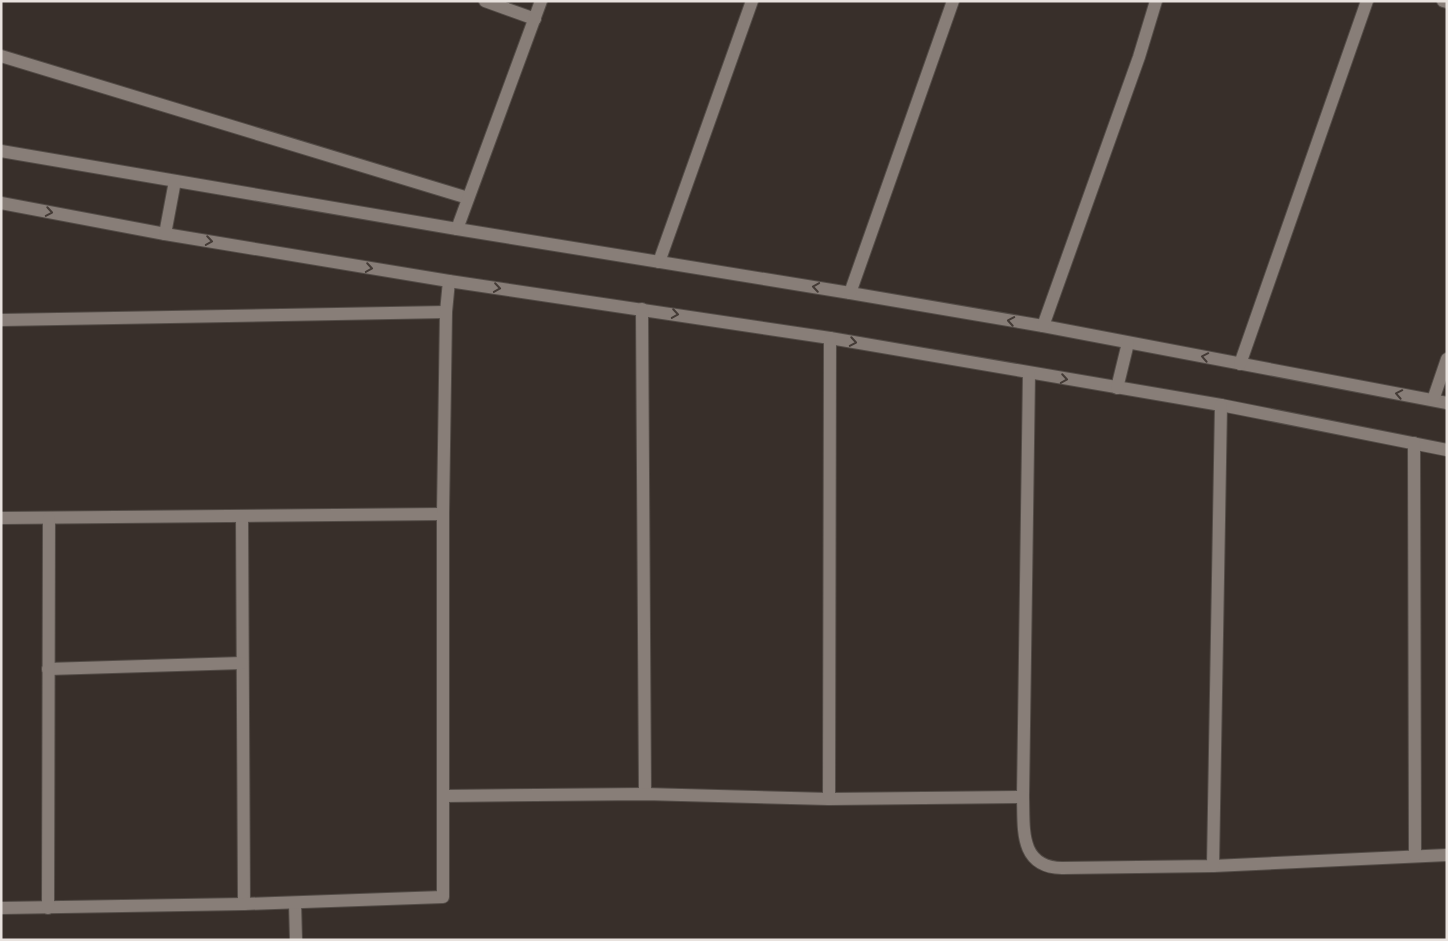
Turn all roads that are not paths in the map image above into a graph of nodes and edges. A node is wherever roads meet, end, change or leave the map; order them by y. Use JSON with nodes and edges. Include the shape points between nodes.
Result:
{"nodes":[{"id":1,"x":485,"y":1,"type":"edge"},
{"id":2,"x":541,"y":1,"type":"edge"},
{"id":3,"x":752,"y":1,"type":"edge"},
{"id":4,"x":953,"y":1,"type":"edge"},
{"id":5,"x":1156,"y":1,"type":"edge"},
{"id":6,"x":1367,"y":1,"type":"edge"},
{"id":7,"x":534,"y":19,"type":"junction"},
{"id":8,"x":1,"y":56,"type":"edge"},
{"id":9,"x":1,"y":151,"type":"edge"},
{"id":10,"x":175,"y":181,"type":"junction"},
{"id":11,"x":468,"y":198,"type":"junction"},
{"id":12,"x":1,"y":203,"type":"edge"},
{"id":13,"x":457,"y":229,"type":"junction"},
{"id":14,"x":165,"y":234,"type":"junction"},
{"id":15,"x":660,"y":262,"type":"junction"},
{"id":16,"x":448,"y":281,"type":"junction"},
{"id":17,"x":850,"y":293,"type":"junction"},
{"id":18,"x":642,"y":309,"type":"junction"},
{"id":19,"x":446,"y":312,"type":"junction"},
{"id":20,"x":1,"y":320,"type":"edge"},
{"id":21,"x":1043,"y":326,"type":"junction"},
{"id":22,"x":830,"y":338,"type":"junction"},
{"id":23,"x":1128,"y":342,"type":"junction"},
{"id":24,"x":1447,"y":359,"type":"edge"},
{"id":25,"x":1240,"y":364,"type":"junction"},
{"id":26,"x":1029,"y":374,"type":"junction"},
{"id":27,"x":1117,"y":388,"type":"junction"},
{"id":28,"x":1432,"y":400,"type":"junction"},
{"id":29,"x":1447,"y":403,"type":"edge"},
{"id":30,"x":1221,"y":406,"type":"junction"},
{"id":31,"x":1414,"y":443,"type":"junction"},
{"id":32,"x":1447,"y":450,"type":"edge"},
{"id":33,"x":443,"y":514,"type":"junction"},
{"id":34,"x":242,"y":516,"type":"junction"},
{"id":35,"x":1,"y":518,"type":"edge"},
{"id":36,"x":49,"y":518,"type":"junction"},
{"id":37,"x":242,"y":663,"type":"junction"},
{"id":38,"x":48,"y":669,"type":"junction"},
{"id":39,"x":645,"y":794,"type":"junction"},
{"id":40,"x":443,"y":796,"type":"junction"},
{"id":41,"x":1023,"y":797,"type":"junction"},
{"id":42,"x":829,"y":799,"type":"junction"},
{"id":43,"x":1415,"y":855,"type":"junction"},
{"id":44,"x":1447,"y":855,"type":"edge"},
{"id":45,"x":1213,"y":866,"type":"junction"},
{"id":46,"x":295,"y":902,"type":"junction"},
{"id":47,"x":244,"y":904,"type":"junction"},
{"id":48,"x":1,"y":908,"type":"edge"},
{"id":49,"x":48,"y":908,"type":"junction"},
{"id":50,"x":296,"y":940,"type":"edge"}],
"edges":[{"from":1,"to":7,"type":"street"},
{"from":2,"to":7,"type":"street"},
{"from":3,"to":15,"type":"street"},
{"from":4,"to":17,"type":"street"},
{"from":5,"to":21,"type":"street"},
{"from":6,"to":25,"type":"street"},
{"from":7,"to":11,"type":"street"},
{"from":8,"to":11,"type":"street"},
{"from":9,"to":10,"type":"street"},
{"from":10,"to":13,"type":"street"},
{"from":10,"to":14,"type":"street"},
{"from":11,"to":13,"type":"street"},
{"from":12,"to":14,"type":"street","one_way":true},
{"from":13,"to":15,"type":"street"},
{"from":14,"to":16,"type":"street","one_way":true},
{"from":17,"to":15,"type":"street","one_way":true},
{"from":16,"to":18,"type":"street","one_way":true},
{"from":16,"to":19,"type":"street"},
{"from":21,"to":17,"type":"street","one_way":true},
{"from":18,"to":22,"type":"street","one_way":true},
{"from":18,"to":39,"type":"street"},
{"from":19,"to":20,"type":"street"},
{"from":19,"to":33,"type":"street"},
{"from":21,"to":23,"type":"street"},
{"from":22,"to":26,"type":"street","one_way":true},
{"from":22,"to":42,"type":"street"},
{"from":25,"to":23,"type":"street","one_way":true},
{"from":23,"to":27,"type":"street"},
{"from":24,"to":28,"type":"street"},
{"from":28,"to":25,"type":"street","one_way":true},
{"from":26,"to":27,"type":"street","one_way":true},
{"from":26,"to":41,"type":"street"},
{"from":27,"to":30,"type":"street"},
{"from":28,"to":29,"type":"street"},
{"from":30,"to":31,"type":"street"},
{"from":30,"to":45,"type":"street"},
{"from":31,"to":32,"type":"street"},
{"from":31,"to":43,"type":"street"},
{"from":33,"to":34,"type":"street"},
{"from":33,"to":40,"type":"street"},
{"from":34,"to":36,"type":"street"},
{"from":34,"to":37,"type":"street"},
{"from":35,"to":36,"type":"street"},
{"from":36,"to":38,"type":"street"},
{"from":37,"to":38,"type":"street"},
{"from":37,"to":47,"type":"street"},
{"from":38,"to":49,"type":"street"},
{"from":39,"to":40,"type":"street"},
{"from":39,"to":42,"type":"street"},
{"from":40,"to":46,"type":"street","via":[[443,897]]},
{"from":41,"to":42,"type":"street"},
{"from":41,"to":45,"type":"street","via":[[1026,845],[1044,865],[1062,868]]},
{"from":43,"to":44,"type":"street"},
{"from":43,"to":45,"type":"street"},
{"from":46,"to":47,"type":"street"},
{"from":46,"to":50,"type":"street"},
{"from":47,"to":49,"type":"street"},
{"from":48,"to":49,"type":"street"}]}
